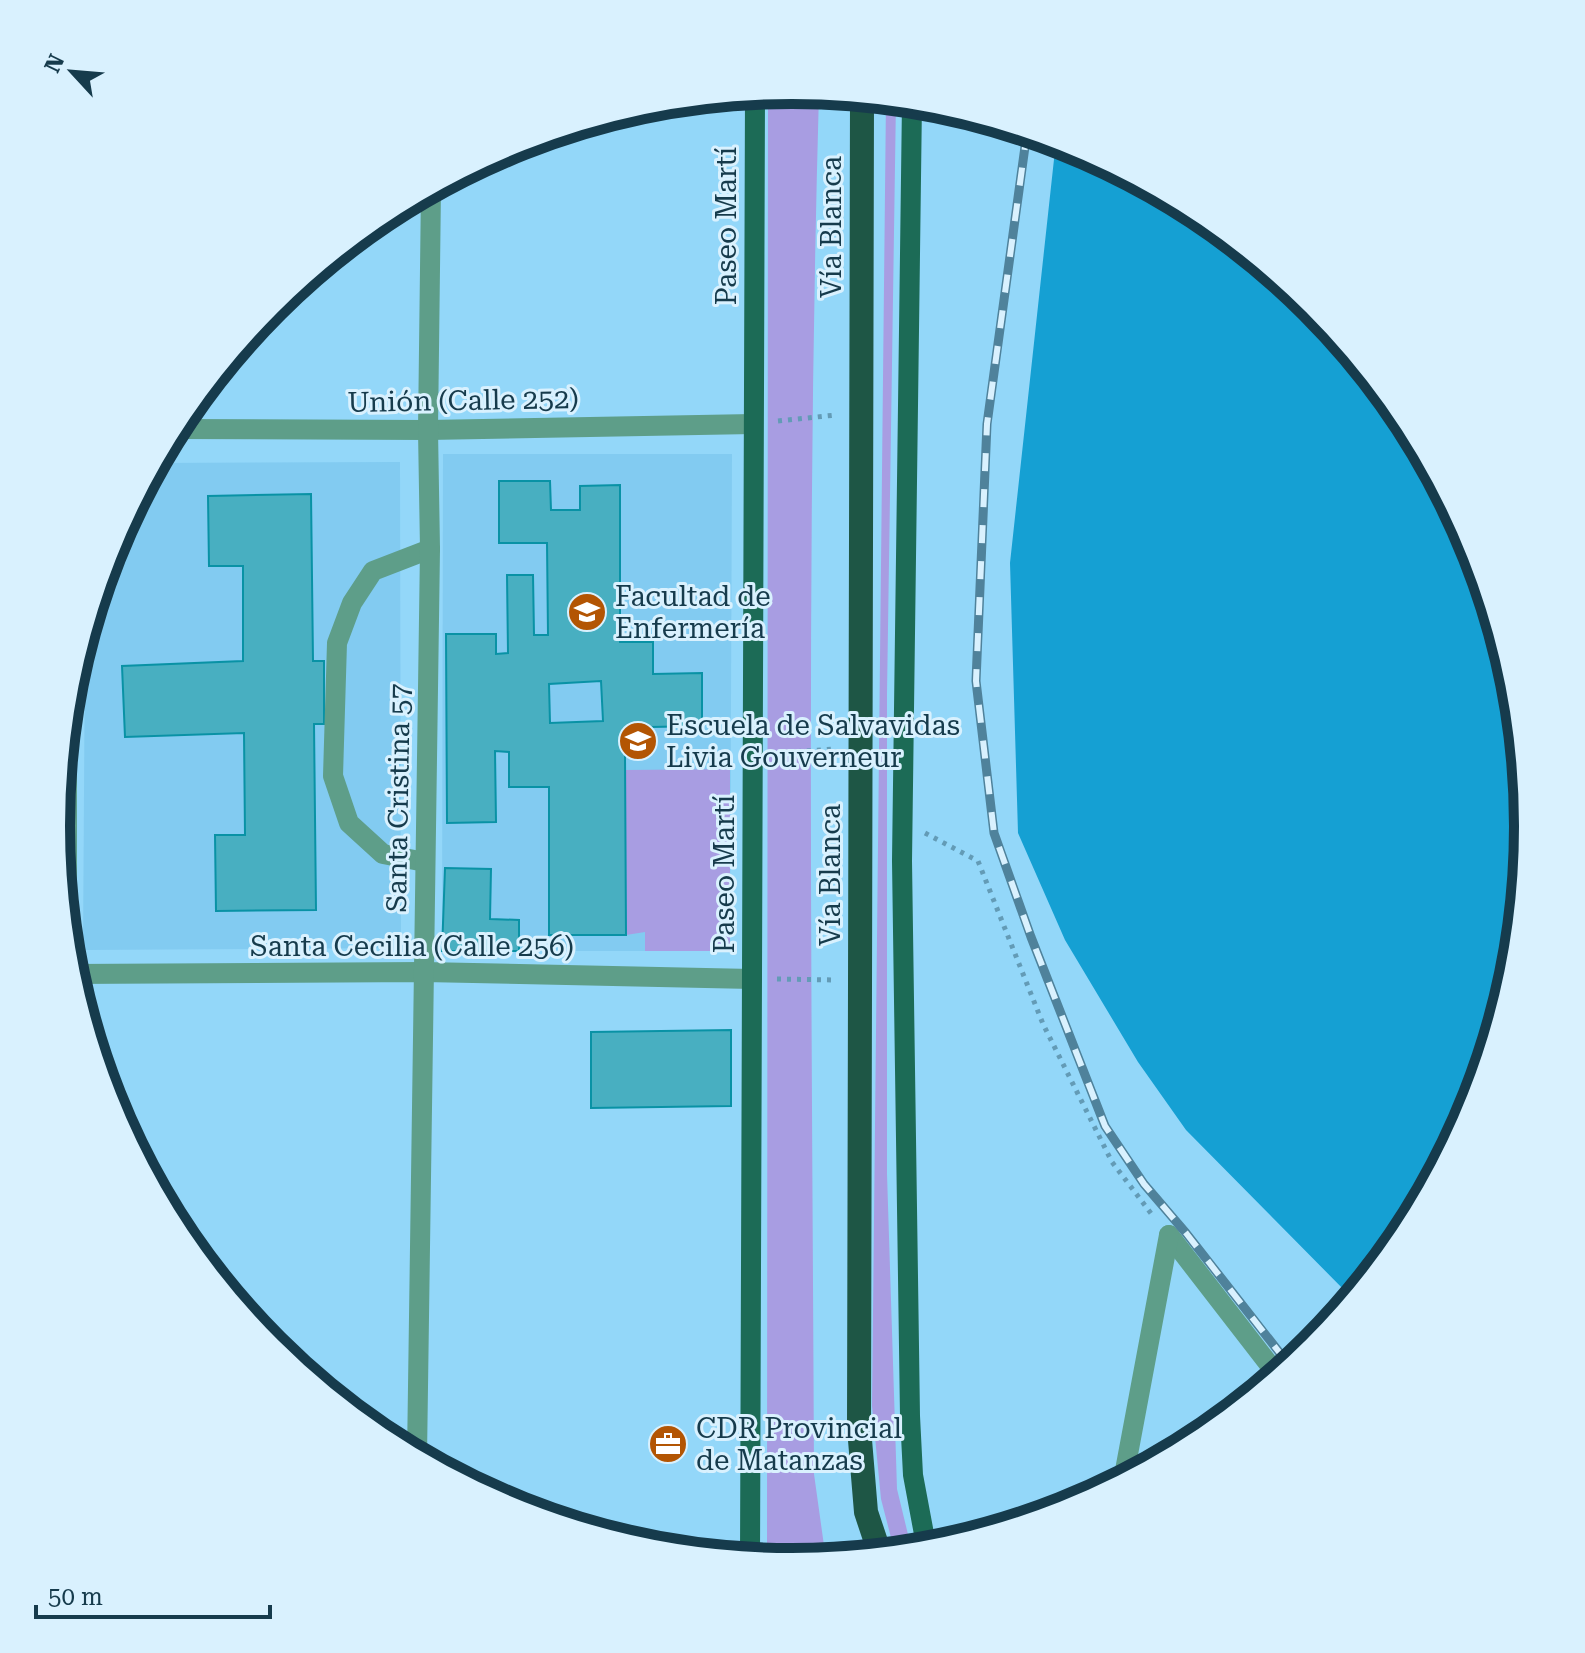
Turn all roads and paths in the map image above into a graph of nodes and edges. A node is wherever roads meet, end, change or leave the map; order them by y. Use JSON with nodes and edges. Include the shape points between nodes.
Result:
{"nodes":[{"id":1,"x":755,"y":106,"type":"edge"},
{"id":2,"x":862,"y":108,"type":"edge"},
{"id":3,"x":912,"y":114,"type":"edge"},
{"id":4,"x":431,"y":201,"type":"edge"},
{"id":5,"x":861,"y":413,"type":"junction"},
{"id":6,"x":753,"y":424,"type":"junction"},
{"id":7,"x":189,"y":429,"type":"edge"},
{"id":8,"x":428,"y":430,"type":"junction"},
{"id":9,"x":430,"y":549,"type":"junction"},
{"id":10,"x":860,"y":748,"type":"junction"},
{"id":11,"x":752,"y":754,"type":"junction"},
{"id":12,"x":919,"y":830,"type":"dead end"},
{"id":13,"x":425,"y":862,"type":"junction"},
{"id":14,"x":424,"y":972,"type":"junction"},
{"id":15,"x":86,"y":974,"type":"edge"},
{"id":16,"x":752,"y":979,"type":"junction"},
{"id":17,"x":860,"y":980,"type":"junction"},
{"id":18,"x":1169,"y":1235,"type":"junction"},
{"id":19,"x":1271,"y":1368,"type":"edge"},
{"id":20,"x":417,"y":1443,"type":"edge"},
{"id":21,"x":1126,"y":1467,"type":"edge"},
{"id":22,"x":924,"y":1536,"type":"edge"},
{"id":23,"x":877,"y":1544,"type":"edge"},
{"id":24,"x":750,"y":1547,"type":"edge"}],
"edges":[{"from":1,"to":6,"type":"main road","name":"Paseo Martí"},
{"from":2,"to":5,"type":"highway","name":"Vía Blanca"},
{"from":3,"to":22,"type":"main road","via":[[902,861],[910,1416],[913,1475]]},
{"from":4,"to":8,"type":"street","name":"Santa Cristina 57"},
{"from":5,"to":6,"type":"path"},
{"from":5,"to":10,"type":"highway","name":"Vía Blanca"},
{"from":6,"to":8,"type":"street","name":"Unión (Calle 252)"},
{"from":6,"to":11,"type":"main road","name":"Paseo Martí"},
{"from":7,"to":8,"type":"street","name":"Unión (Calle 252)"},
{"from":8,"to":9,"type":"street","name":"Santa Cristina 57"},
{"from":9,"to":13,"type":"street","name":"Santa Cristina 57"},
{"from":9,"to":13,"type":"street","via":[[373,571],[352,603],[337,643],[333,776],[349,823],[383,854]]},
{"from":10,"to":11,"type":"path"},
{"from":10,"to":17,"type":"highway","name":"Vía Blanca"},
{"from":11,"to":16,"type":"main road","name":"Paseo Martí"},
{"from":12,"to":18,"type":"path","via":[[978,861],[1043,1024],[1112,1162]]},
{"from":13,"to":14,"type":"street","name":"Santa Cristina 57"},
{"from":14,"to":15,"type":"street","name":"Santa Cecilia (Calle 256)"},
{"from":14,"to":16,"type":"street","name":"Santa Cecilia (Calle 256)"},
{"from":14,"to":20,"type":"street","name":"Santa Cristina 57"},
{"from":16,"to":17,"type":"path"},
{"from":16,"to":24,"type":"main road","name":"Paseo Martí"},
{"from":17,"to":23,"type":"highway","name":"Vía Blanca","via":[[859,1428],[866,1512]]},
{"from":18,"to":19,"type":"street"},
{"from":18,"to":21,"type":"street"}]}
